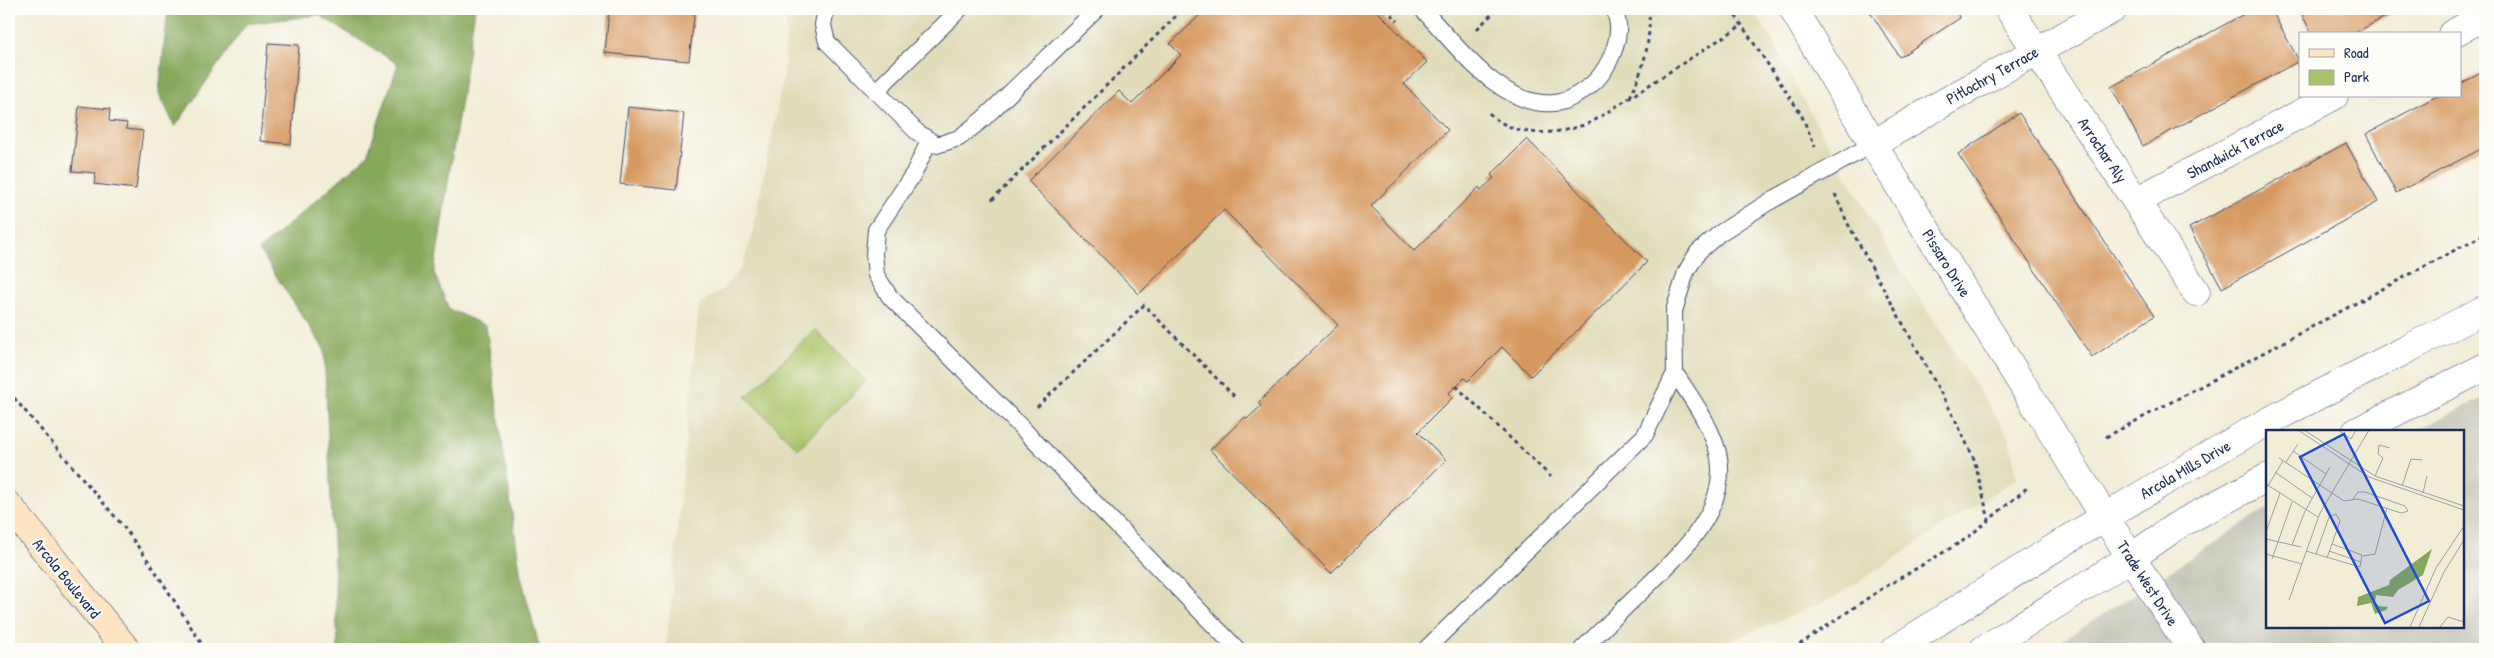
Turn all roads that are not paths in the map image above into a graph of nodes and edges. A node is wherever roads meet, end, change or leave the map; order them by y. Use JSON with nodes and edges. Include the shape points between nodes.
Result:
{"nodes":[{"id":1,"x":826,"y":9,"type":"edge"},
{"id":2,"x":960,"y":9,"type":"edge"},
{"id":3,"x":1097,"y":9,"type":"edge"},
{"id":4,"x":1422,"y":9,"type":"edge"},
{"id":5,"x":1616,"y":9,"type":"edge"},
{"id":6,"x":1793,"y":9,"type":"edge"},
{"id":7,"x":2009,"y":9,"type":"edge"},
{"id":8,"x":2113,"y":9,"type":"edge"},
{"id":9,"x":2485,"y":16,"type":"edge"},
{"id":10,"x":2456,"y":32,"type":"edge"},
{"id":11,"x":2036,"y":50,"type":"junction"},
{"id":12,"x":877,"y":90,"type":"junction"},
{"id":13,"x":2330,"y":98,"type":"edge"},
{"id":14,"x":929,"y":141,"type":"junction"},
{"id":15,"x":1873,"y":144,"type":"junction"},
{"id":16,"x":2136,"y":201,"type":"junction"},
{"id":17,"x":2196,"y":292,"type":"dead end"},
{"id":18,"x":2485,"y":309,"type":"edge"},
{"id":19,"x":2485,"y":367,"type":"edge"},
{"id":20,"x":1675,"y":373,"type":"junction"},
{"id":21,"x":2360,"y":430,"type":"edge"},
{"id":22,"x":2266,"y":478,"type":"edge"},
{"id":23,"x":9,"y":506,"type":"edge"},
{"id":24,"x":2104,"y":516,"type":"junction"},
{"id":25,"x":2132,"y":557,"type":"junction"},
{"id":26,"x":126,"y":649,"type":"edge"},
{"id":27,"x":1237,"y":649,"type":"edge"},
{"id":28,"x":1426,"y":649,"type":"edge"},
{"id":29,"x":1582,"y":649,"type":"edge"},
{"id":30,"x":1896,"y":649,"type":"edge"},
{"id":31,"x":1984,"y":649,"type":"edge"},
{"id":32,"x":2191,"y":649,"type":"edge"}],
"edges":[{"from":1,"to":12,"type":"lane","via":[[823,25],[827,42]]},
{"from":2,"to":12,"type":"lane"},
{"from":3,"to":14,"type":"lane","via":[[983,119],[959,138],[937,145]]},
{"from":4,"to":5,"type":"lane","via":[[1495,84],[1514,96],[1555,104],[1575,97],[1594,82],[1610,60],[1618,32]]},
{"from":6,"to":15,"type":"street","name":"Pissaro Drive"},
{"from":7,"to":11,"type":"street","name":"Arrochar Aly"},
{"from":8,"to":11,"type":"street","name":"Pitlochry Terrace"},
{"from":9,"to":10,"type":"street"},
{"from":11,"to":15,"type":"street","name":"Pitlochry Terrace"},
{"from":11,"to":16,"type":"street","name":"Arrochar Aly"},
{"from":12,"to":14,"type":"lane"},
{"from":13,"to":16,"type":"street","name":"Shandwick Terrace"},
{"from":14,"to":27,"type":"lane","via":[[914,173],[876,230],[876,275],[890,297]]},
{"from":15,"to":20,"type":"lane","via":[[1767,203],[1720,233],[1698,252],[1686,272],[1674,311]]},
{"from":15,"to":24,"type":"street","name":"Pissaro Drive"},
{"from":16,"to":17,"type":"street","name":"Arrochar Aly"},
{"from":18,"to":24,"type":"street","name":"Arcola Mills Drive","via":[[2246,434]]},
{"from":19,"to":21,"type":"street"},
{"from":20,"to":28,"type":"lane","via":[[1645,435]]},
{"from":20,"to":29,"type":"lane","via":[[1702,414],[1717,447],[1720,473],[1714,502],[1701,529],[1684,550]]},
{"from":22,"to":25,"type":"street","via":[[2178,525]]},
{"from":23,"to":26,"type":"main road","name":"Arcola Boulevard"},
{"from":24,"to":25,"type":"street","name":"Trade West Drive"},
{"from":24,"to":30,"type":"street","name":"Arcola Mills Drive"},
{"from":25,"to":31,"type":"street"},
{"from":25,"to":32,"type":"street","name":"Trade West Drive"}]}
